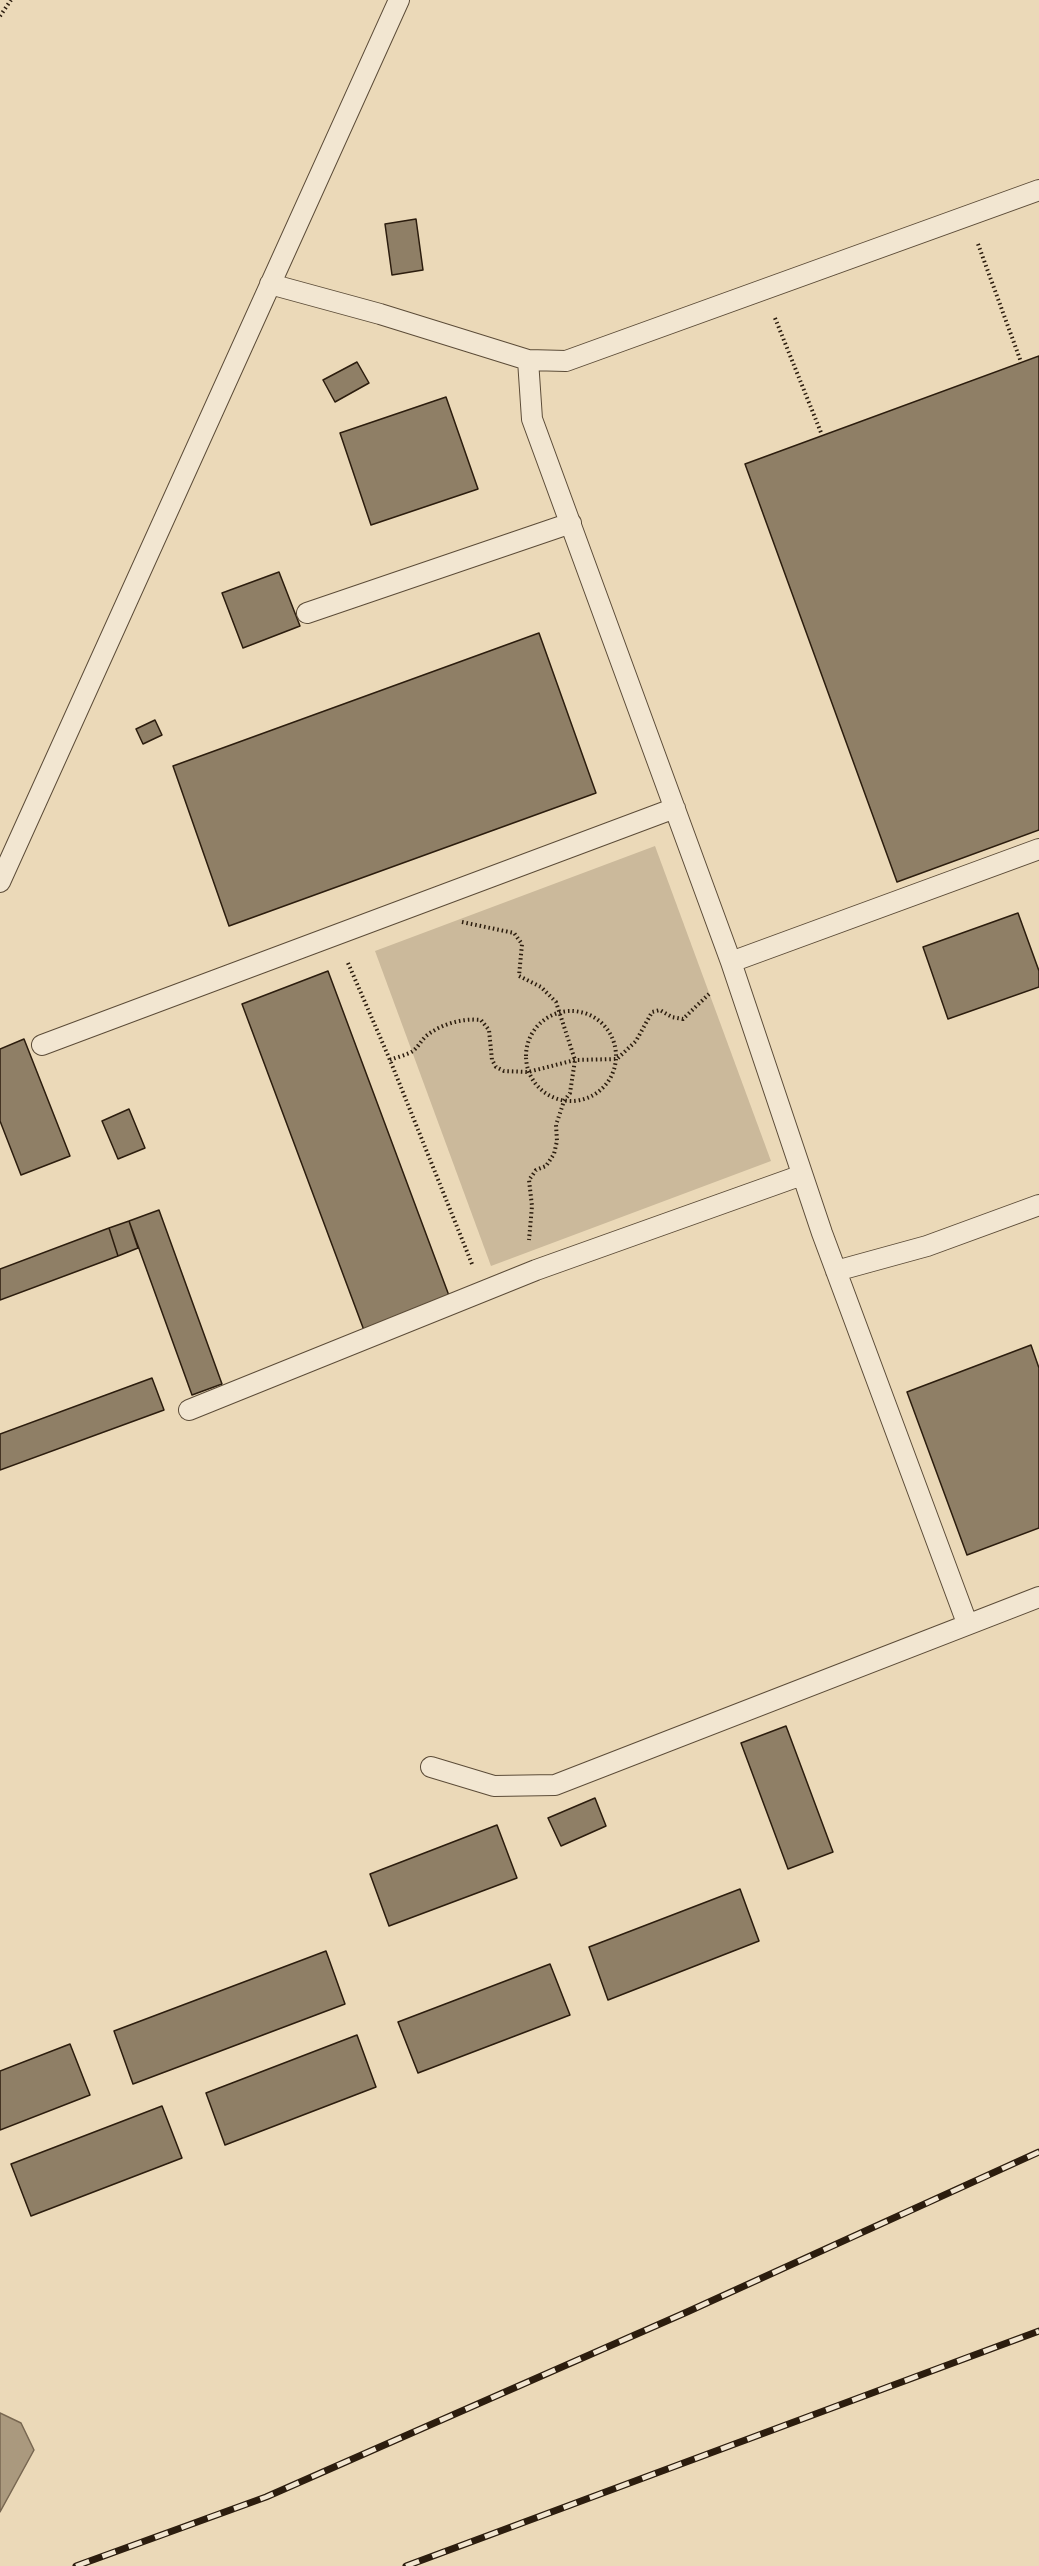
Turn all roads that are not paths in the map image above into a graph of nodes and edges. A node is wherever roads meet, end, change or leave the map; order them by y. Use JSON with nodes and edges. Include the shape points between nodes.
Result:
{"nodes":[{"id":1,"x":399,"y":0,"type":"edge"},
{"id":2,"x":1039,"y":190,"type":"edge"},
{"id":3,"x":270,"y":284,"type":"junction"},
{"id":4,"x":528,"y":360,"type":"junction"},
{"id":5,"x":571,"y":523,"type":"junction"},
{"id":6,"x":307,"y":613,"type":"dead end"},
{"id":7,"x":675,"y":808,"type":"junction"},
{"id":8,"x":1039,"y":849,"type":"edge"},
{"id":9,"x":0,"y":882,"type":"edge"},
{"id":10,"x":731,"y":962,"type":"junction"},
{"id":11,"x":42,"y":1045,"type":"dead end"},
{"id":12,"x":801,"y":1175,"type":"junction"},
{"id":13,"x":1039,"y":1205,"type":"edge"},
{"id":14,"x":836,"y":1271,"type":"junction"},
{"id":15,"x":189,"y":1410,"type":"dead end"},
{"id":16,"x":1039,"y":1597,"type":"edge"},
{"id":17,"x":967,"y":1623,"type":"junction"},
{"id":18,"x":431,"y":1767,"type":"dead end"}],
"edges":[{"from":1,"to":3,"type":"lane"},
{"from":2,"to":4,"type":"lane","via":[[566,361]]},
{"from":3,"to":4,"type":"lane"},
{"from":3,"to":9,"type":"lane"},
{"from":4,"to":5,"type":"lane","via":[[532,419]]},
{"from":5,"to":6,"type":"lane"},
{"from":5,"to":7,"type":"lane"},
{"from":7,"to":10,"type":"lane"},
{"from":7,"to":11,"type":"lane"},
{"from":8,"to":10,"type":"lane"},
{"from":10,"to":12,"type":"lane"},
{"from":12,"to":14,"type":"lane"},
{"from":12,"to":15,"type":"lane","via":[[536,1270]]},
{"from":13,"to":14,"type":"lane","via":[[927,1246]]},
{"from":14,"to":17,"type":"lane"},
{"from":16,"to":17,"type":"lane"},
{"from":17,"to":18,"type":"lane","via":[[555,1785],[494,1786]]}]}
